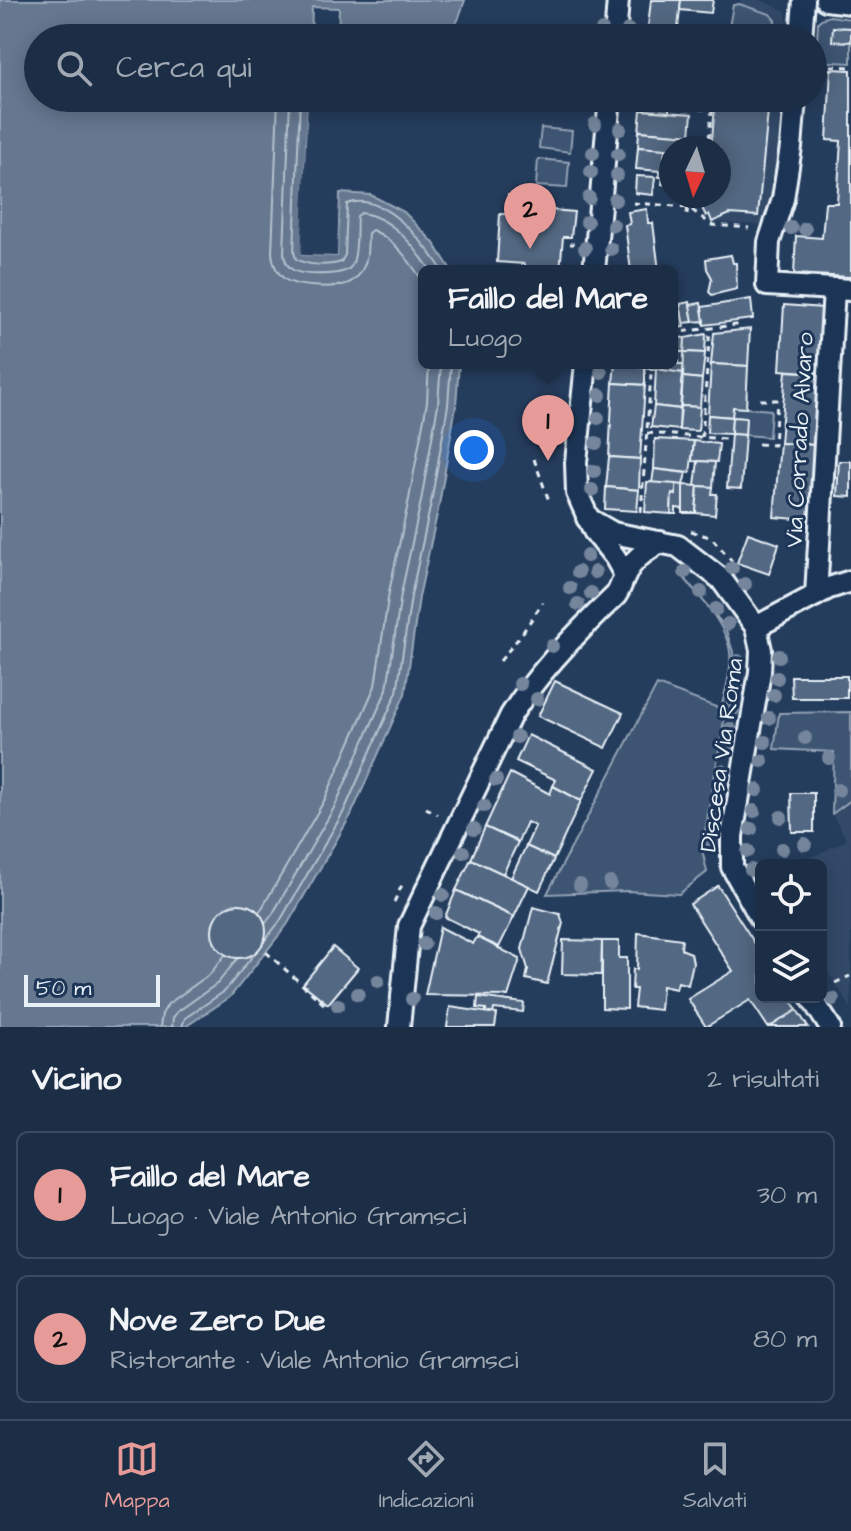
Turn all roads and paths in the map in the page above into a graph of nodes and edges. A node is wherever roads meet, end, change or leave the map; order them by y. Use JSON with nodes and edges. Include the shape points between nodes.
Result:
{"nodes":[{"id":1,"x":618,"y":0,"type":"edge"},
{"id":2,"x":804,"y":0,"type":"edge"},
{"id":3,"x":826,"y":0,"type":"edge"},
{"id":4,"x":851,"y":3,"type":"edge"},
{"id":5,"x":616,"y":24,"type":"edge"},
{"id":6,"x":802,"y":24,"type":"edge"},
{"id":7,"x":831,"y":66,"type":"dead end"},
{"id":8,"x":851,"y":67,"type":"edge"},
{"id":9,"x":609,"y":112,"type":"edge"},
{"id":10,"x":712,"y":112,"type":"edge"},
{"id":11,"x":794,"y":112,"type":"edge"},
{"id":12,"x":709,"y":136,"type":"edge"},
{"id":13,"x":633,"y":203,"type":"dead end"},
{"id":14,"x":659,"y":205,"type":"edge"},
{"id":15,"x":688,"y":208,"type":"edge"},
{"id":16,"x":689,"y":208,"type":"edge"},
{"id":17,"x":687,"y":214,"type":"dead end"},
{"id":18,"x":749,"y":228,"type":"dead end"},
{"id":19,"x":595,"y":265,"type":"edge"},
{"id":20,"x":842,"y":289,"type":"edge"},
{"id":21,"x":743,"y":324,"type":"dead end"},
{"id":22,"x":710,"y":328,"type":"junction"},
{"id":23,"x":678,"y":332,"type":"edge"},
{"id":24,"x":585,"y":369,"type":"edge"},
{"id":25,"x":648,"y":369,"type":"edge"},
{"id":26,"x":760,"y":400,"type":"dead end"},
{"id":27,"x":548,"y":427,"type":"dead end"},
{"id":28,"x":557,"y":427,"type":"dead end"},
{"id":29,"x":647,"y":433,"type":"junction"},
{"id":30,"x":702,"y":437,"type":"junction"},
{"id":31,"x":726,"y":439,"type":"dead end"},
{"id":32,"x":758,"y":444,"type":"dead end"},
{"id":33,"x":534,"y":459,"type":"dead end"},
{"id":34,"x":549,"y":501,"type":"dead end"},
{"id":35,"x":641,"y":512,"type":"dead end"},
{"id":36,"x":587,"y":518,"type":"junction"},
{"id":37,"x":684,"y":529,"type":"dead end"},
{"id":38,"x":660,"y":542,"type":"junction"},
{"id":39,"x":734,"y":564,"type":"dead end"},
{"id":40,"x":625,"y":575,"type":"junction"},
{"id":41,"x":851,"y":581,"type":"edge"},
{"id":42,"x":816,"y":595,"type":"junction"},
{"id":43,"x":543,"y":602,"type":"dead end"},
{"id":44,"x":756,"y":627,"type":"junction"},
{"id":45,"x":500,"y":661,"type":"dead end"},
{"id":46,"x":426,"y":808,"type":"dead end"},
{"id":47,"x":438,"y":814,"type":"dead end"},
{"id":48,"x":403,"y":883,"type":"dead end"},
{"id":49,"x":394,"y":902,"type":"dead end"},
{"id":50,"x":755,"y":908,"type":"edge"},
{"id":51,"x":266,"y":952,"type":"dead end"},
{"id":52,"x":850,"y":976,"type":"edge"},
{"id":53,"x":835,"y":983,"type":"dead end"},
{"id":54,"x":815,"y":1003,"type":"edge"},
{"id":55,"x":326,"y":1006,"type":"dead end"},
{"id":56,"x":399,"y":1027,"type":"edge"},
{"id":57,"x":830,"y":1027,"type":"edge"}],
"edges":[{"from":1,"to":5,"type":"street"},
{"from":2,"to":6,"type":"street"},
{"from":3,"to":4,"type":"street"},
{"from":7,"to":8,"type":"path"},
{"from":9,"to":19,"type":"street"},
{"from":10,"to":12,"type":"path"},
{"from":11,"to":20,"type":"street","via":[[783,199],[769,242],[767,285]]},
{"from":13,"to":14,"type":"path"},
{"from":15,"to":17,"type":"path"},
{"from":16,"to":18,"type":"path","via":[[712,225]]},
{"from":20,"to":42,"type":"street","name":"Via Corrado Alvaro"},
{"from":21,"to":22,"type":"path"},
{"from":22,"to":23,"type":"path"},
{"from":22,"to":30,"type":"path"},
{"from":24,"to":36,"type":"street","via":[[575,477]]},
{"from":25,"to":29,"type":"path"},
{"from":26,"to":32,"type":"path","via":[[777,400],[774,445]]},
{"from":27,"to":28,"type":"path"},
{"from":29,"to":30,"type":"path"},
{"from":29,"to":35,"type":"path"},
{"from":30,"to":31,"type":"path"},
{"from":33,"to":34,"type":"path"},
{"from":36,"to":38,"type":"street","name":"Discesa Via Roma","via":[[613,533]]},
{"from":36,"to":40,"type":"street"},
{"from":37,"to":39,"type":"path","via":[[712,538]]},
{"from":38,"to":40,"type":"street"},
{"from":38,"to":44,"type":"street","name":"Discesa Via Roma","via":[[678,546],[721,579]]},
{"from":40,"to":56,"type":"street","via":[[616,595],[511,715],[409,926]]},
{"from":41,"to":42,"type":"street"},
{"from":42,"to":44,"type":"street"},
{"from":43,"to":45,"type":"path"},
{"from":44,"to":50,"type":"street","name":"Discesa Via Roma","via":[[760,672],[730,852],[732,867]]},
{"from":46,"to":47,"type":"path"},
{"from":48,"to":49,"type":"path"},
{"from":51,"to":55,"type":"path"},
{"from":52,"to":53,"type":"path"},
{"from":54,"to":57,"type":"street"}]}
